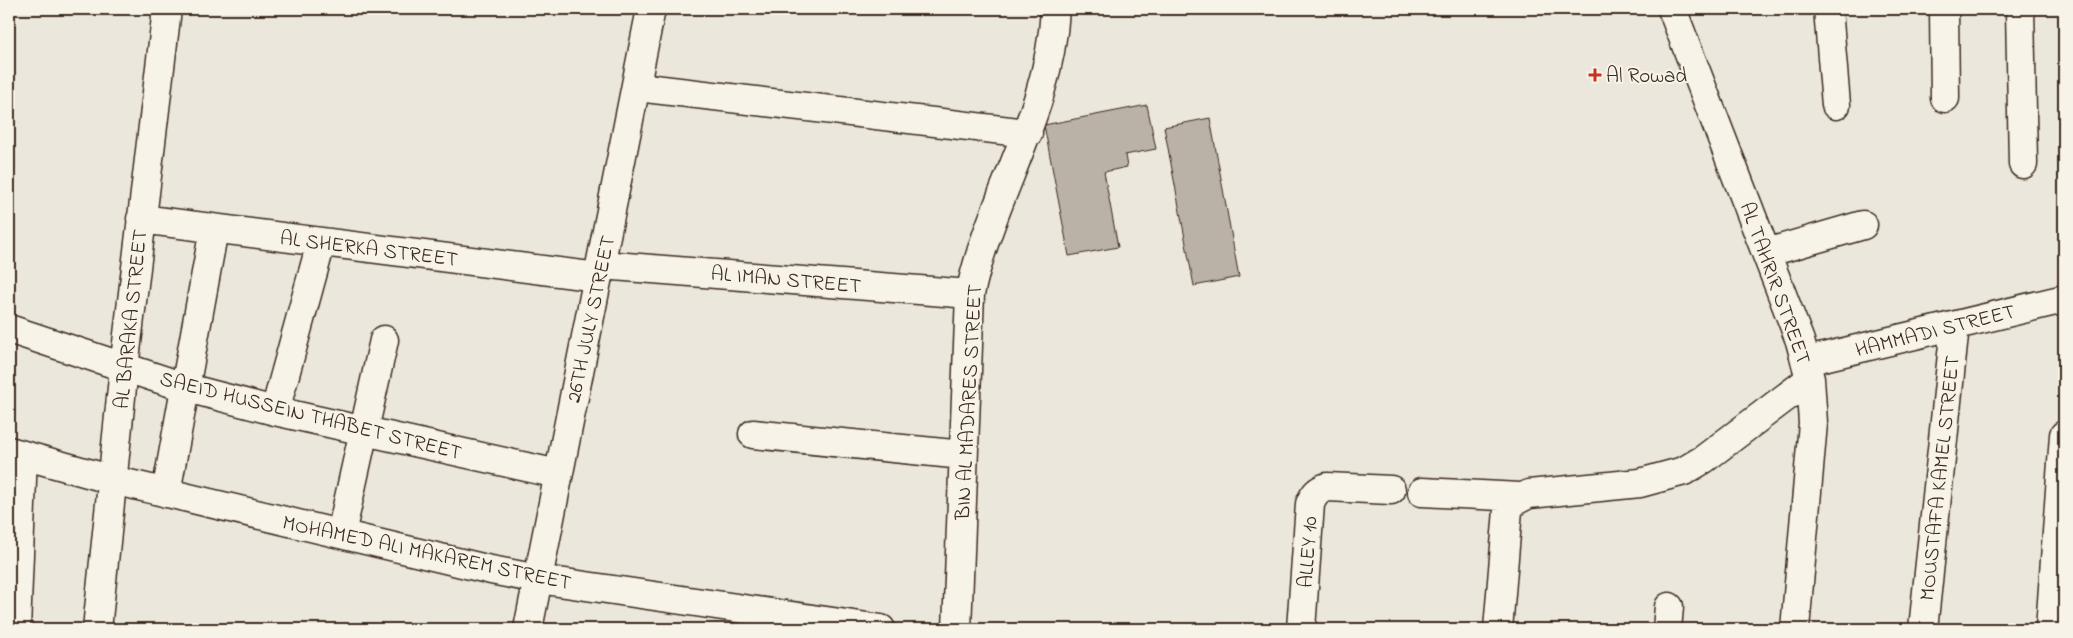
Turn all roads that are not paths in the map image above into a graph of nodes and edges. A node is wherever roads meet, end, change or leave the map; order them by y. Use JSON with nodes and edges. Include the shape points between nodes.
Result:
{"nodes":[{"id":1,"x":167,"y":9,"type":"edge"},
{"id":2,"x":651,"y":9,"type":"edge"},
{"id":3,"x":1055,"y":9,"type":"edge"},
{"id":4,"x":1672,"y":9,"type":"edge"},
{"id":5,"x":1828,"y":9,"type":"edge"},
{"id":6,"x":1944,"y":9,"type":"edge"},
{"id":7,"x":2020,"y":9,"type":"edge"},
{"id":8,"x":637,"y":87,"type":"junction"},
{"id":9,"x":1945,"y":98,"type":"dead end"},
{"id":10,"x":1836,"y":105,"type":"dead end"},
{"id":11,"x":1028,"y":133,"type":"junction"},
{"id":12,"x":2022,"y":164,"type":"dead end"},
{"id":13,"x":141,"y":219,"type":"junction"},
{"id":14,"x":1863,"y":226,"type":"dead end"},
{"id":15,"x":214,"y":229,"type":"junction"},
{"id":16,"x":321,"y":242,"type":"junction"},
{"id":17,"x":1766,"y":253,"type":"junction"},
{"id":18,"x":599,"y":271,"type":"junction"},
{"id":19,"x":970,"y":294,"type":"junction"},
{"id":20,"x":2064,"y":300,"type":"edge"},
{"id":21,"x":1955,"y":326,"type":"junction"},
{"id":22,"x":9,"y":330,"type":"edge"},
{"id":23,"x":384,"y":340,"type":"dead end"},
{"id":24,"x":124,"y":368,"type":"junction"},
{"id":25,"x":1808,"y":370,"type":"junction"},
{"id":26,"x":187,"y":388,"type":"junction"},
{"id":27,"x":275,"y":411,"type":"junction"},
{"id":28,"x":364,"y":431,"type":"junction"},
{"id":29,"x":753,"y":434,"type":"dead end"},
{"id":30,"x":2064,"y":435,"type":"edge"},
{"id":31,"x":16,"y":453,"type":"edge"},
{"id":32,"x":964,"y":455,"type":"junction"},
{"id":33,"x":558,"y":474,"type":"junction"},
{"id":34,"x":113,"y":480,"type":"junction"},
{"id":35,"x":1391,"y":490,"type":"dead end"},
{"id":36,"x":1422,"y":492,"type":"dead end"},
{"id":37,"x":166,"y":493,"type":"junction"},
{"id":38,"x":1520,"y":497,"type":"junction"},
{"id":39,"x":342,"y":534,"type":"junction"},
{"id":40,"x":538,"y":579,"type":"junction"},
{"id":41,"x":16,"y":629,"type":"edge"},
{"id":42,"x":97,"y":629,"type":"edge"},
{"id":43,"x":528,"y":629,"type":"edge"},
{"id":44,"x":881,"y":629,"type":"edge"},
{"id":45,"x":957,"y":629,"type":"edge"},
{"id":46,"x":1301,"y":629,"type":"edge"},
{"id":47,"x":1498,"y":629,"type":"edge"},
{"id":48,"x":1795,"y":629,"type":"edge"},
{"id":49,"x":1923,"y":629,"type":"edge"},
{"id":50,"x":2050,"y":629,"type":"edge"}],
"edges":[{"from":1,"to":13,"type":"street","name":"AL BARAKA STREET"},
{"from":2,"to":8,"type":"street","name":"26TH JULY STREET"},
{"from":3,"to":11,"type":"street","name":"BIN AL MADARES STREET","via":[[1046,69]]},
{"from":4,"to":17,"type":"street","name":"AL TAHRIR STREET"},
{"from":5,"to":10,"type":"street"},
{"from":6,"to":9,"type":"street"},
{"from":7,"to":12,"type":"street"},
{"from":8,"to":11,"type":"street"},
{"from":8,"to":18,"type":"street","name":"26TH JULY STREET"},
{"from":11,"to":19,"type":"street","name":"BIN AL MADARES STREET","via":[[983,247]]},
{"from":13,"to":15,"type":"street","name":"AL SHERKA STREET"},
{"from":13,"to":24,"type":"street","name":"AL BARAKA STREET"},
{"from":14,"to":17,"type":"street"},
{"from":15,"to":16,"type":"street","name":"AL SHERKA STREET"},
{"from":15,"to":26,"type":"street"},
{"from":16,"to":18,"type":"street","name":"AL SHERKA STREET"},
{"from":16,"to":27,"type":"street"},
{"from":17,"to":25,"type":"street","name":"AL TAHRIR STREET"},
{"from":18,"to":19,"type":"street","name":"AL IMAN STREET"},
{"from":18,"to":33,"type":"street","name":"26TH JULY STREET"},
{"from":19,"to":32,"type":"street","name":"BIN AL MADARES STREET"},
{"from":20,"to":21,"type":"street","name":"HAMMADI STREET"},
{"from":21,"to":25,"type":"street","name":"HAMMADI STREET"},
{"from":21,"to":49,"type":"street","name":"MOUSTAFA KAMEL STREET"},
{"from":22,"to":24,"type":"street","name":"SAEID HUSSEIN THABET STREET"},
{"from":23,"to":28,"type":"street"},
{"from":24,"to":26,"type":"street","name":"SAEID HUSSEIN THABET STREET"},
{"from":24,"to":34,"type":"street","name":"AL BARAKA STREET"},
{"from":25,"to":38,"type":"street","via":[[1704,459],[1684,470],[1640,483]]},
{"from":25,"to":48,"type":"street","name":"AL TAHRIR STREET","via":[[1813,422]]},
{"from":26,"to":27,"type":"street","name":"SAEID HUSSEIN THABET STREET"},
{"from":26,"to":37,"type":"street"},
{"from":27,"to":28,"type":"street","name":"SAEID HUSSEIN THABET STREET"},
{"from":28,"to":33,"type":"street","name":"SAEID HUSSEIN THABET STREET"},
{"from":28,"to":39,"type":"street"},
{"from":29,"to":32,"type":"street"},
{"from":30,"to":50,"type":"street"},
{"from":31,"to":34,"type":"street","name":"MOHAMED ALI MAKAREM STREET"},
{"from":31,"to":41,"type":"street"},
{"from":32,"to":45,"type":"street","name":"BIN AL MADARES STREET"},
{"from":33,"to":40,"type":"street","name":"26TH JULY STREET"},
{"from":34,"to":37,"type":"street","name":"MOHAMED ALI MAKAREM STREET"},
{"from":34,"to":42,"type":"street","name":"AL BARAKA STREET"},
{"from":35,"to":46,"type":"street","name":"ALLEY 10","via":[[1328,487],[1313,496]]},
{"from":36,"to":38,"type":"street"},
{"from":37,"to":39,"type":"street","name":"MOHAMED ALI MAKAREM STREET"},
{"from":38,"to":47,"type":"street","via":[[1508,510]]},
{"from":39,"to":40,"type":"street","name":"MOHAMED ALI MAKAREM STREET"},
{"from":40,"to":43,"type":"street","name":"26TH JULY STREET"},
{"from":40,"to":44,"type":"street","name":"MOHAMED ALI MAKAREM STREET"}]}
